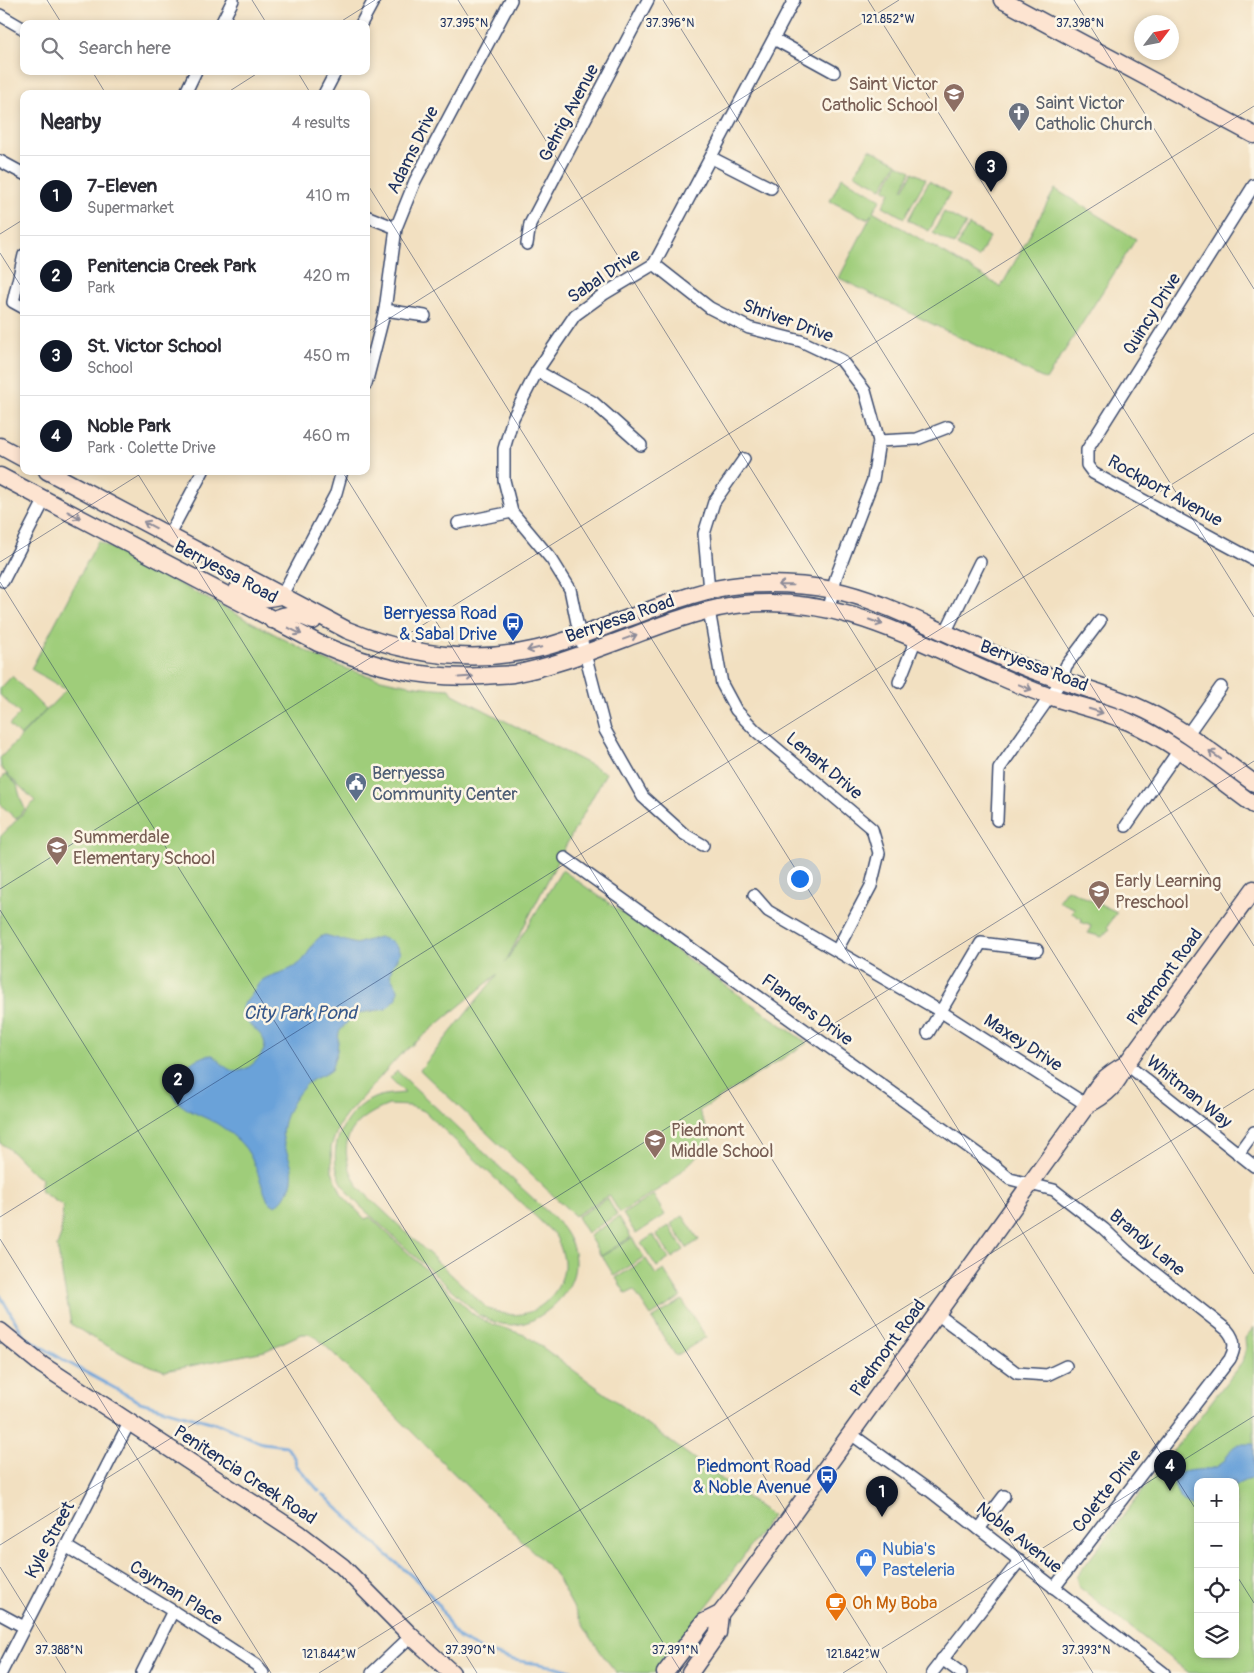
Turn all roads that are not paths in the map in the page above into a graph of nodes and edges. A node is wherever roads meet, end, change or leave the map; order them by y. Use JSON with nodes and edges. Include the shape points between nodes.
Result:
{"nodes":[{"id":1,"x":232,"y":0,"type":"edge"},
{"id":2,"x":374,"y":0,"type":"edge"},
{"id":3,"x":511,"y":0,"type":"edge"},
{"id":4,"x":648,"y":0,"type":"edge"},
{"id":5,"x":794,"y":0,"type":"edge"},
{"id":6,"x":1002,"y":0,"type":"edge"},
{"id":7,"x":0,"y":15,"type":"edge"},
{"id":8,"x":223,"y":20,"type":"edge"},
{"id":9,"x":363,"y":20,"type":"edge"},
{"id":10,"x":20,"y":27,"type":"edge"},
{"id":11,"x":774,"y":39,"type":"junction"},
{"id":12,"x":834,"y":72,"type":"dead end"},
{"id":13,"x":194,"y":75,"type":"edge"},
{"id":14,"x":334,"y":75,"type":"edge"},
{"id":15,"x":187,"y":90,"type":"edge"},
{"id":16,"x":326,"y":90,"type":"edge"},
{"id":17,"x":1254,"y":135,"type":"edge"},
{"id":18,"x":712,"y":158,"type":"junction"},
{"id":19,"x":0,"y":161,"type":"edge"},
{"id":20,"x":20,"y":172,"type":"edge"},
{"id":21,"x":1254,"y":185,"type":"edge"},
{"id":22,"x":771,"y":188,"type":"dead end"},
{"id":23,"x":370,"y":218,"type":"edge"},
{"id":24,"x":396,"y":228,"type":"junction"},
{"id":25,"x":527,"y":244,"type":"dead end"},
{"id":26,"x":654,"y":264,"type":"junction"},
{"id":27,"x":20,"y":272,"type":"edge"},
{"id":28,"x":20,"y":306,"type":"edge"},
{"id":29,"x":385,"y":310,"type":"junction"},
{"id":30,"x":425,"y":316,"type":"dead end"},
{"id":31,"x":371,"y":351,"type":"edge"},
{"id":32,"x":537,"y":371,"type":"junction"},
{"id":33,"x":948,"y":427,"type":"dead end"},
{"id":34,"x":879,"y":441,"type":"junction"},
{"id":35,"x":641,"y":445,"type":"dead end"},
{"id":36,"x":0,"y":446,"type":"edge"},
{"id":37,"x":20,"y":457,"type":"edge"},
{"id":38,"x":744,"y":459,"type":"dead end"},
{"id":39,"x":1087,"y":465,"type":"joint"},
{"id":40,"x":58,"y":475,"type":"edge"},
{"id":41,"x":201,"y":475,"type":"edge"},
{"id":42,"x":341,"y":475,"type":"edge"},
{"id":43,"x":0,"y":476,"type":"edge"},
{"id":44,"x":45,"y":499,"type":"junction"},
{"id":45,"x":512,"y":512,"type":"junction"},
{"id":46,"x":458,"y":523,"type":"dead end"},
{"id":47,"x":169,"y":535,"type":"junction"},
{"id":48,"x":1254,"y":560,"type":"edge"},
{"id":49,"x":980,"y":562,"type":"dead end"},
{"id":50,"x":174,"y":567,"type":"junction"},
{"id":51,"x":3,"y":581,"type":"dead end"},
{"id":52,"x":834,"y":590,"type":"junction"},
{"id":53,"x":709,"y":591,"type":"junction"},
{"id":54,"x":282,"y":595,"type":"junction"},
{"id":55,"x":829,"y":609,"type":"junction"},
{"id":56,"x":709,"y":610,"type":"junction"},
{"id":57,"x":272,"y":620,"type":"junction"},
{"id":58,"x":1100,"y":621,"type":"dead end"},
{"id":59,"x":332,"y":622,"type":"junction"},
{"id":60,"x":945,"y":633,"type":"junction"},
{"id":61,"x":580,"y":635,"type":"junction"},
{"id":62,"x":916,"y":639,"type":"junction"},
{"id":63,"x":585,"y":653,"type":"junction"},
{"id":64,"x":1061,"y":681,"type":"junction"},
{"id":65,"x":898,"y":682,"type":"dead end"},
{"id":66,"x":1221,"y":687,"type":"dead end"},
{"id":67,"x":1050,"y":697,"type":"junction"},
{"id":68,"x":1187,"y":734,"type":"junction"},
{"id":69,"x":1179,"y":750,"type":"junction"},
{"id":70,"x":1254,"y":784,"type":"edge"},
{"id":71,"x":1254,"y":805,"type":"edge"},
{"id":72,"x":997,"y":820,"type":"dead end"},
{"id":73,"x":1126,"y":826,"type":"dead end"},
{"id":74,"x":702,"y":845,"type":"dead end"},
{"id":75,"x":565,"y":858,"type":"dead end"},
{"id":76,"x":1254,"y":890,"type":"edge"},
{"id":77,"x":754,"y":895,"type":"dead end"},
{"id":78,"x":837,"y":950,"type":"junction"},
{"id":79,"x":1037,"y":950,"type":"dead end"},
{"id":80,"x":940,"y":1010,"type":"junction"},
{"id":81,"x":928,"y":1033,"type":"dead end"},
{"id":82,"x":1126,"y":1064,"type":"junction"},
{"id":83,"x":1087,"y":1105,"type":"junction"},
{"id":84,"x":1254,"y":1132,"type":"edge"},
{"id":85,"x":1238,"y":1154,"type":"junction"},
{"id":86,"x":1254,"y":1166,"type":"edge"},
{"id":87,"x":1030,"y":1184,"type":"junction"},
{"id":88,"x":937,"y":1314,"type":"junction"},
{"id":89,"x":0,"y":1331,"type":"edge"},
{"id":90,"x":1234,"y":1341,"type":"joint"},
{"id":91,"x":1066,"y":1366,"type":"dead end"},
{"id":92,"x":130,"y":1423,"type":"junction"},
{"id":93,"x":851,"y":1434,"type":"junction"},
{"id":94,"x":1004,"y":1496,"type":"dead end"},
{"id":95,"x":979,"y":1529,"type":"junction"},
{"id":96,"x":67,"y":1547,"type":"junction"},
{"id":97,"x":1020,"y":1560,"type":"junction"},
{"id":98,"x":1054,"y":1588,"type":"junction"},
{"id":99,"x":173,"y":1611,"type":"junction"},
{"id":100,"x":0,"y":1614,"type":"edge"},
{"id":101,"x":720,"y":1614,"type":"junction"},
{"id":102,"x":24,"y":1627,"type":"junction"},
{"id":103,"x":411,"y":1636,"type":"junction"},
{"id":104,"x":942,"y":1659,"type":"junction"},
{"id":105,"x":1,"y":1673,"type":"edge"},
{"id":106,"x":142,"y":1673,"type":"edge"},
{"id":107,"x":263,"y":1673,"type":"edge"},
{"id":108,"x":372,"y":1673,"type":"edge"},
{"id":109,"x":452,"y":1673,"type":"edge"},
{"id":110,"x":665,"y":1673,"type":"edge"},
{"id":111,"x":690,"y":1673,"type":"edge"},
{"id":112,"x":932,"y":1673,"type":"edge"},
{"id":113,"x":961,"y":1673,"type":"edge"},
{"id":114,"x":1164,"y":1673,"type":"edge"}],
"edges":[{"from":1,"to":8,"type":"street"},
{"from":2,"to":9,"type":"street"},
{"from":3,"to":24,"type":"street","name":"Adams Drive","via":[[415,181]]},
{"from":4,"to":25,"type":"street","name":"Gehrig Avenue","via":[[530,224]]},
{"from":5,"to":11,"type":"street","name":"Sabal Drive"},
{"from":6,"to":17,"type":"main road"},
{"from":7,"to":10,"type":"street"},
{"from":11,"to":12,"type":"street"},
{"from":11,"to":18,"type":"street","name":"Sabal Drive"},
{"from":13,"to":15,"type":"street"},
{"from":14,"to":16,"type":"street"},
{"from":18,"to":22,"type":"street"},
{"from":18,"to":26,"type":"street","name":"Sabal Drive"},
{"from":19,"to":20,"type":"street"},
{"from":21,"to":39,"type":"street","name":"Quincy Drive","via":[[1087,450]]},
{"from":23,"to":24,"type":"street"},
{"from":24,"to":29,"type":"street","name":"Adams Drive"},
{"from":26,"to":32,"type":"street","name":"Sabal Drive","via":[[574,315]]},
{"from":26,"to":34,"type":"street","name":"Shriver Drive","via":[[710,308],[749,328],[801,341],[841,360],[865,391]]},
{"from":27,"to":28,"type":"street","via":[[13,302]]},
{"from":29,"to":30,"type":"street"},
{"from":29,"to":31,"type":"street","name":"Adams Drive"},
{"from":32,"to":35,"type":"street","via":[[593,402]]},
{"from":32,"to":45,"type":"street","name":"Sabal Drive","via":[[513,418],[504,449],[504,480]]},
{"from":33,"to":34,"type":"street","via":[[917,439]]},
{"from":34,"to":52,"type":"street","name":"Shriver Drive","via":[[873,480]]},
{"from":36,"to":37,"type":"main road"},
{"from":38,"to":53,"type":"street","via":[[714,502],[704,534]]},
{"from":39,"to":48,"type":"street","name":"Rockport Avenue","via":[[1093,473]]},
{"from":47,"to":40,"type":"main road","name":"Berryessa Road","one_way":true},
{"from":41,"to":47,"type":"street"},
{"from":42,"to":54,"type":"street","via":[[336,493]]},
{"from":43,"to":44,"type":"main road","name":"Berryessa Road"},
{"from":44,"to":50,"type":"main road","name":"Berryessa Road","one_way":true},
{"from":44,"to":51,"type":"street"},
{"from":45,"to":46,"type":"street"},
{"from":45,"to":61,"type":"street","name":"Sabal Drive","via":[[552,560],[570,589]]},
{"from":47,"to":54,"type":"main road","name":"Berryessa Road"},
{"from":49,"to":60,"type":"street"},
{"from":50,"to":54,"type":"main road","via":[[210,575],[252,598]]},
{"from":50,"to":57,"type":"main road","name":"Berryessa Road"},
{"from":52,"to":53,"type":"main road","name":"Berryessa Road","one_way":true,"via":[[790,584],[740,585]]},
{"from":52,"to":55,"type":"street","name":"Shriver Drive"},
{"from":52,"to":60,"type":"main road","name":"Berryessa Road","via":[[893,610]]},
{"from":53,"to":61,"type":"main road","name":"Berryessa Road"},
{"from":54,"to":59,"type":"main road","name":"Berryessa Road"},
{"from":55,"to":56,"type":"main road","name":"Berryessa Road","via":[[766,603]]},
{"from":55,"to":62,"type":"main road","name":"Berryessa Road","one_way":true,"via":[[867,619]]},
{"from":63,"to":56,"type":"main road","name":"Berryessa Road","one_way":true},
{"from":56,"to":78,"type":"street","name":"Lenark Drive","via":[[722,684],[736,710],[756,731],[872,829],[879,853],[871,886]]},
{"from":57,"to":59,"type":"main road","via":[[289,613],[315,623]]},
{"from":57,"to":63,"type":"main road","name":"Berryessa Road","one_way":true,"via":[[350,657],[421,675],[456,678],[512,674]]},
{"from":58,"to":64,"type":"street","via":[[1066,666]]},
{"from":61,"to":59,"type":"main road","name":"Berryessa Road","one_way":true,"via":[[511,654],[458,657],[380,643]]},
{"from":60,"to":64,"type":"main road","name":"Berryessa Road"},
{"from":61,"to":63,"type":"street","name":"Sabal Drive"},
{"from":62,"to":65,"type":"street"},
{"from":62,"to":67,"type":"main road","name":"Berryessa Road","one_way":true},
{"from":63,"to":74,"type":"street","name":"Sabal Drive","via":[[605,730],[643,797],[684,834]]},
{"from":64,"to":67,"type":"street"},
{"from":64,"to":68,"type":"main road","name":"Berryessa Road","via":[[1138,707]]},
{"from":66,"to":68,"type":"street"},
{"from":67,"to":69,"type":"main road","name":"Berryessa Road","one_way":true,"via":[[1130,723]]},
{"from":67,"to":72,"type":"street","via":[[999,769]]},
{"from":70,"to":68,"type":"main road","name":"Berryessa Road","one_way":true},
{"from":69,"to":71,"type":"main road","name":"Berryessa Road"},
{"from":69,"to":73,"type":"street"},
{"from":75,"to":87,"type":"street","name":"Flanders Drive","via":[[1010,1179]]},
{"from":76,"to":82,"type":"main road","name":"Piedmont Road"},
{"from":77,"to":78,"type":"street","name":"Maxey Drive","via":[[768,911]]},
{"from":78,"to":80,"type":"street","name":"Maxey Drive"},
{"from":79,"to":80,"type":"street","via":[[981,943]]},
{"from":80,"to":81,"type":"street"},
{"from":80,"to":83,"type":"street","name":"Maxey Drive"},
{"from":82,"to":83,"type":"main road","name":"Piedmont Road","via":[[1104,1078]]},
{"from":82,"to":85,"type":"street","name":"Whitman Way"},
{"from":83,"to":87,"type":"main road","name":"Piedmont Road"},
{"from":84,"to":85,"type":"street"},
{"from":85,"to":86,"type":"street","name":"Whitman Way"},
{"from":87,"to":88,"type":"main road","name":"Piedmont Road"},
{"from":87,"to":90,"type":"street","name":"Brandy Lane","via":[[1056,1192],[1227,1330]]},
{"from":88,"to":91,"type":"street","via":[[1017,1373],[1046,1375]]},
{"from":88,"to":93,"type":"main road","name":"Piedmont Road"},
{"from":89,"to":92,"type":"main road","name":"Penitencia Creek Road","via":[[42,1365]]},
{"from":90,"to":98,"type":"street","name":"Colette Drive","via":[[1230,1359]]},
{"from":92,"to":96,"type":"street","name":"Kyle Street"},
{"from":92,"to":103,"type":"main road","name":"Penitencia Creek Road","via":[[307,1539],[342,1566]]},
{"from":93,"to":95,"type":"street","name":"Noble Avenue"},
{"from":93,"to":101,"type":"main road","name":"Piedmont Road"},
{"from":94,"to":95,"type":"street"},
{"from":95,"to":97,"type":"street","name":"Noble Avenue"},
{"from":96,"to":99,"type":"street","name":"Cayman Place"},
{"from":96,"to":102,"type":"street","name":"Kyle Street"},
{"from":97,"to":98,"type":"street","name":"Noble Avenue"},
{"from":97,"to":104,"type":"street"},
{"from":98,"to":114,"type":"street","name":"Noble Avenue"},
{"from":99,"to":106,"type":"street"},
{"from":99,"to":107,"type":"street","name":"Cayman Place","via":[[256,1665]]},
{"from":100,"to":102,"type":"street"},
{"from":101,"to":110,"type":"main road","name":"Piedmont Road","via":[[704,1622]]},
{"from":101,"to":111,"type":"main road","name":"Piedmont Road","via":[[718,1633]]},
{"from":102,"to":105,"type":"street","name":"Kyle Street"},
{"from":103,"to":108,"type":"street"},
{"from":103,"to":109,"type":"main road","name":"Penitencia Creek Road"},
{"from":104,"to":112,"type":"street"},
{"from":104,"to":113,"type":"street"}]}
